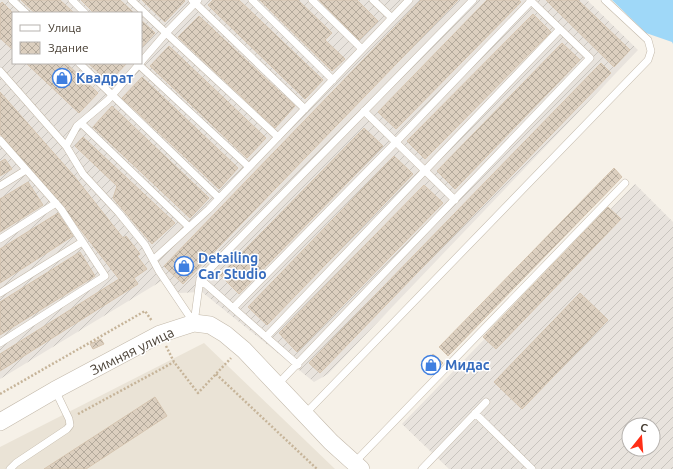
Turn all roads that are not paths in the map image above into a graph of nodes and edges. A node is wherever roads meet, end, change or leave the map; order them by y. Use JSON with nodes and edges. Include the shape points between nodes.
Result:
{"nodes":[{"id":1,"x":12,"y":0,"type":"edge"},
{"id":2,"x":72,"y":0,"type":"edge"},
{"id":3,"x":131,"y":0,"type":"edge"},
{"id":4,"x":252,"y":0,"type":"edge"},
{"id":5,"x":312,"y":0,"type":"edge"},
{"id":6,"x":373,"y":0,"type":"edge"},
{"id":7,"x":409,"y":0,"type":"edge"},
{"id":8,"x":473,"y":0,"type":"edge"},
{"id":9,"x":605,"y":0,"type":"edge"},
{"id":10,"x":195,"y":1,"type":"edge"},
{"id":11,"x":530,"y":1,"type":"edge"},
{"id":12,"x":25,"y":12,"type":"edge"},
{"id":13,"x":84,"y":12,"type":"edge"},
{"id":14,"x":392,"y":18,"type":"junction"},
{"id":15,"x":560,"y":29,"type":"junction"},
{"id":16,"x":166,"y":33,"type":"junction"},
{"id":17,"x":362,"y":49,"type":"junction"},
{"id":18,"x":142,"y":60,"type":"edge"},
{"id":19,"x":80,"y":64,"type":"edge"},
{"id":20,"x":138,"y":64,"type":"edge"},
{"id":21,"x":140,"y":64,"type":"edge"},
{"id":22,"x":0,"y":71,"type":"edge"},
{"id":23,"x":333,"y":80,"type":"junction"},
{"id":24,"x":112,"y":94,"type":"junction"},
{"id":25,"x":305,"y":109,"type":"junction"},
{"id":26,"x":364,"y":111,"type":"junction"},
{"id":27,"x":81,"y":123,"type":"junction"},
{"id":28,"x":278,"y":137,"type":"junction"},
{"id":29,"x":0,"y":140,"type":"edge"},
{"id":30,"x":396,"y":142,"type":"junction"},
{"id":31,"x":66,"y":146,"type":"junction"},
{"id":32,"x":249,"y":167,"type":"junction"},
{"id":33,"x":26,"y":170,"type":"junction"},
{"id":34,"x":425,"y":170,"type":"junction"},
{"id":35,"x":625,"y":183,"type":"dead end"},
{"id":36,"x":0,"y":186,"type":"edge"},
{"id":37,"x":219,"y":198,"type":"junction"},
{"id":38,"x":455,"y":200,"type":"junction"},
{"id":39,"x":56,"y":203,"type":"junction"},
{"id":40,"x":189,"y":227,"type":"junction"},
{"id":41,"x":0,"y":239,"type":"edge"},
{"id":42,"x":82,"y":242,"type":"junction"},
{"id":43,"x":153,"y":260,"type":"junction"},
{"id":44,"x":200,"y":279,"type":"junction"},
{"id":45,"x":0,"y":293,"type":"edge"},
{"id":46,"x":233,"y":308,"type":"junction"},
{"id":47,"x":194,"y":323,"type":"junction"},
{"id":48,"x":266,"y":337,"type":"junction"},
{"id":49,"x":0,"y":343,"type":"edge"},
{"id":50,"x":298,"y":364,"type":"junction"},
{"id":51,"x":277,"y":385,"type":"junction"},
{"id":52,"x":55,"y":390,"type":"junction"},
{"id":53,"x":486,"y":402,"type":"dead end"},
{"id":54,"x":475,"y":413,"type":"junction"},
{"id":55,"x":305,"y":415,"type":"junction"},
{"id":56,"x":0,"y":422,"type":"edge"},
{"id":57,"x":358,"y":466,"type":"edge"},
{"id":58,"x":10,"y":469,"type":"edge"},
{"id":59,"x":422,"y":469,"type":"edge"},
{"id":60,"x":532,"y":469,"type":"edge"}],
"edges":[{"from":1,"to":12,"type":"lane"},
{"from":2,"to":13,"type":"lane"},
{"from":3,"to":16,"type":"lane"},
{"from":4,"to":23,"type":"lane"},
{"from":5,"to":17,"type":"lane"},
{"from":6,"to":14,"type":"lane"},
{"from":7,"to":14,"type":"lane"},
{"from":8,"to":26,"type":"lane"},
{"from":9,"to":55,"type":"lane","via":[[648,40],[651,51],[648,60]]},
{"from":10,"to":16,"type":"lane"},
{"from":10,"to":25,"type":"lane"},
{"from":11,"to":15,"type":"lane"},
{"from":11,"to":30,"type":"lane"},
{"from":14,"to":17,"type":"lane"},
{"from":15,"to":34,"type":"lane"},
{"from":15,"to":38,"type":"lane","via":[[590,58]]},
{"from":16,"to":18,"type":"lane"},
{"from":16,"to":28,"type":"lane"},
{"from":17,"to":23,"type":"lane"},
{"from":19,"to":24,"type":"lane"},
{"from":20,"to":24,"type":"lane"},
{"from":21,"to":32,"type":"lane"},
{"from":22,"to":31,"type":"lane"},
{"from":23,"to":25,"type":"lane"},
{"from":24,"to":27,"type":"lane"},
{"from":24,"to":37,"type":"lane"},
{"from":25,"to":28,"type":"lane"},
{"from":26,"to":30,"type":"lane"},
{"from":26,"to":44,"type":"lane"},
{"from":27,"to":31,"type":"lane"},
{"from":27,"to":40,"type":"lane"},
{"from":28,"to":32,"type":"lane"},
{"from":29,"to":33,"type":"lane"},
{"from":30,"to":34,"type":"lane"},
{"from":30,"to":46,"type":"lane"},
{"from":31,"to":43,"type":"lane","via":[[84,174],[141,240]]},
{"from":32,"to":37,"type":"lane"},
{"from":33,"to":36,"type":"lane"},
{"from":33,"to":39,"type":"lane"},
{"from":34,"to":38,"type":"lane"},
{"from":34,"to":48,"type":"lane"},
{"from":35,"to":57,"type":"lane"},
{"from":37,"to":40,"type":"lane"},
{"from":38,"to":50,"type":"lane"},
{"from":39,"to":41,"type":"lane"},
{"from":39,"to":42,"type":"lane"},
{"from":40,"to":43,"type":"lane"},
{"from":42,"to":45,"type":"lane"},
{"from":42,"to":49,"type":"lane","via":[[105,276]]},
{"from":43,"to":47,"type":"lane"},
{"from":44,"to":46,"type":"lane"},
{"from":44,"to":47,"type":"lane"},
{"from":46,"to":48,"type":"lane"},
{"from":47,"to":51,"type":"street","name":"Зимняя улица","via":[[210,325],[225,334]]},
{"from":47,"to":52,"type":"street","name":"Зимняя улица","via":[[160,334]]},
{"from":48,"to":50,"type":"lane"},
{"from":50,"to":51,"type":"lane"},
{"from":51,"to":55,"type":"street","name":"Зимняя улица"},
{"from":52,"to":56,"type":"street","name":"Зимняя улица"},
{"from":52,"to":58,"type":"lane","via":[[70,425]]},
{"from":53,"to":54,"type":"lane"},
{"from":54,"to":59,"type":"lane"},
{"from":54,"to":60,"type":"lane"},
{"from":55,"to":57,"type":"street","name":"Зимняя улица"}]}
